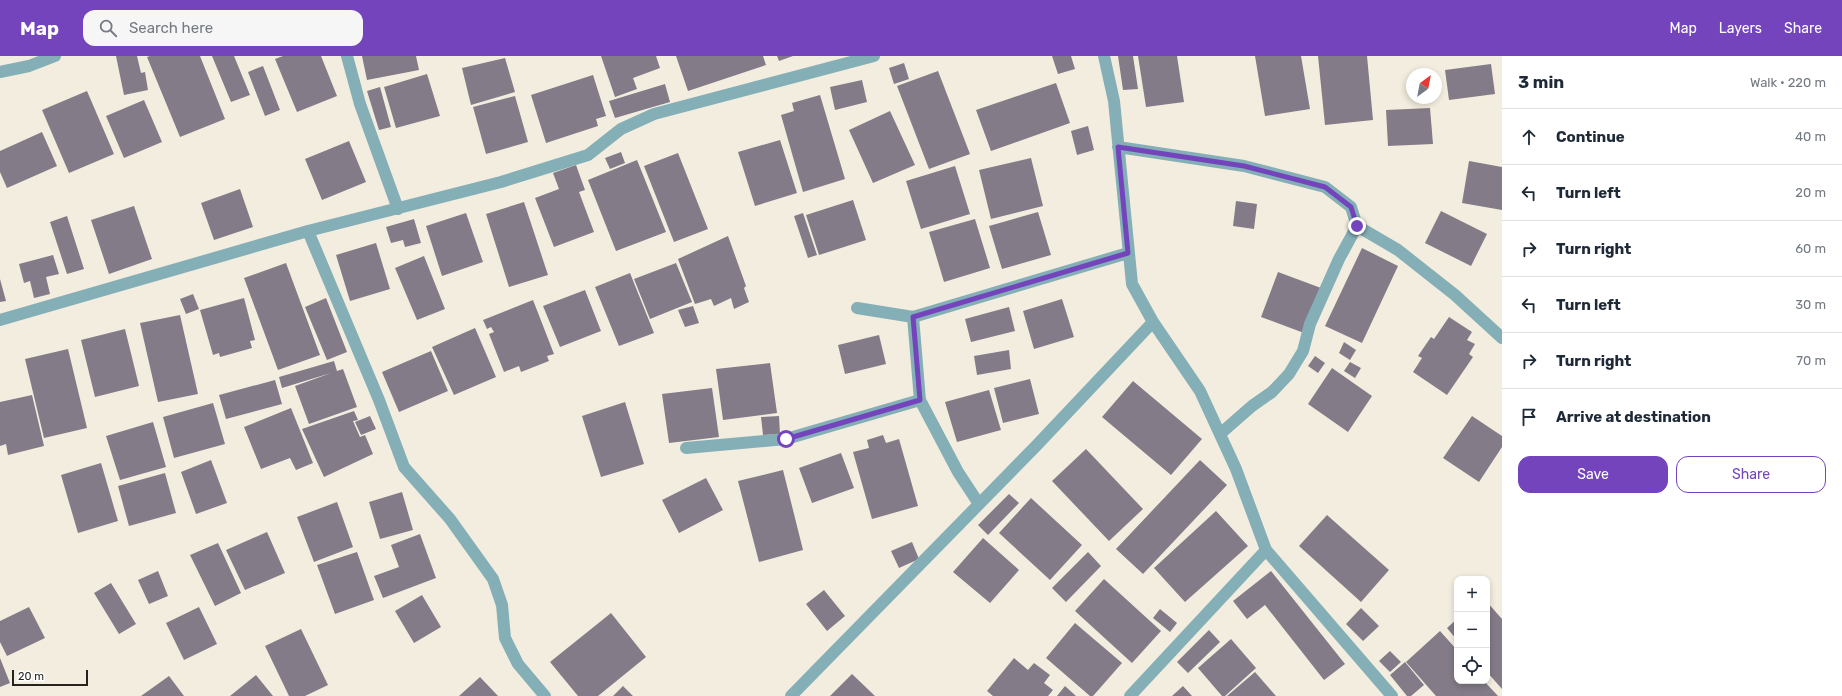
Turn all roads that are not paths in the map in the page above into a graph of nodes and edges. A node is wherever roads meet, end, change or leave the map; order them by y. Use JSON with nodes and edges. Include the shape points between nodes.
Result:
{"nodes":[{"id":1,"x":55,"y":56,"type":"edge"},
{"id":2,"x":348,"y":56,"type":"edge"},
{"id":3,"x":874,"y":56,"type":"edge"},
{"id":4,"x":1104,"y":56,"type":"edge"},
{"id":5,"x":0,"y":72,"type":"edge"},
{"id":6,"x":1118,"y":147,"type":"junction"},
{"id":7,"x":398,"y":209,"type":"junction"},
{"id":8,"x":1357,"y":226,"type":"junction"},
{"id":9,"x":308,"y":231,"type":"junction"},
{"id":10,"x":1128,"y":253,"type":"junction"},
{"id":11,"x":857,"y":308,"type":"dead end"},
{"id":12,"x":913,"y":317,"type":"junction"},
{"id":13,"x":0,"y":320,"type":"edge"},
{"id":14,"x":1153,"y":322,"type":"junction"},
{"id":15,"x":1502,"y":338,"type":"edge"},
{"id":16,"x":920,"y":400,"type":"junction"},
{"id":17,"x":1220,"y":434,"type":"junction"},
{"id":18,"x":686,"y":448,"type":"dead end"},
{"id":19,"x":979,"y":504,"type":"junction"},
{"id":20,"x":1266,"y":550,"type":"junction"},
{"id":21,"x":544,"y":696,"type":"edge"},
{"id":22,"x":791,"y":696,"type":"edge"},
{"id":23,"x":1130,"y":696,"type":"edge"},
{"id":24,"x":1392,"y":696,"type":"edge"}],
"edges":[{"from":1,"to":5,"type":"street","via":[[29,66]]},
{"from":2,"to":7,"type":"street","via":[[360,104]]},
{"from":3,"to":7,"type":"street","via":[[654,114],[621,129],[588,155],[501,182]]},
{"from":4,"to":6,"type":"street","via":[[1114,101]]},
{"from":6,"to":8,"type":"street","via":[[1244,166],[1325,187],[1351,207]]},
{"from":6,"to":10,"type":"street"},
{"from":7,"to":9,"type":"street"},
{"from":8,"to":15,"type":"street","via":[[1398,250],[1455,295]]},
{"from":8,"to":17,"type":"street","via":[[1310,324],[1303,351],[1289,374],[1272,392]]},
{"from":9,"to":13,"type":"street"},
{"from":9,"to":21,"type":"street","via":[[379,400],[404,467],[450,519],[493,579],[502,605],[505,638],[518,664]]},
{"from":10,"to":12,"type":"street"},
{"from":10,"to":14,"type":"street","via":[[1132,284]]},
{"from":11,"to":12,"type":"street"},
{"from":12,"to":16,"type":"street"},
{"from":14,"to":17,"type":"street","via":[[1200,391]]},
{"from":14,"to":19,"type":"street"},
{"from":16,"to":18,"type":"street","via":[[786,439]]},
{"from":16,"to":19,"type":"street","via":[[958,472]]},
{"from":17,"to":20,"type":"street"},
{"from":19,"to":22,"type":"street"},
{"from":20,"to":23,"type":"street"},
{"from":20,"to":24,"type":"street"}]}
